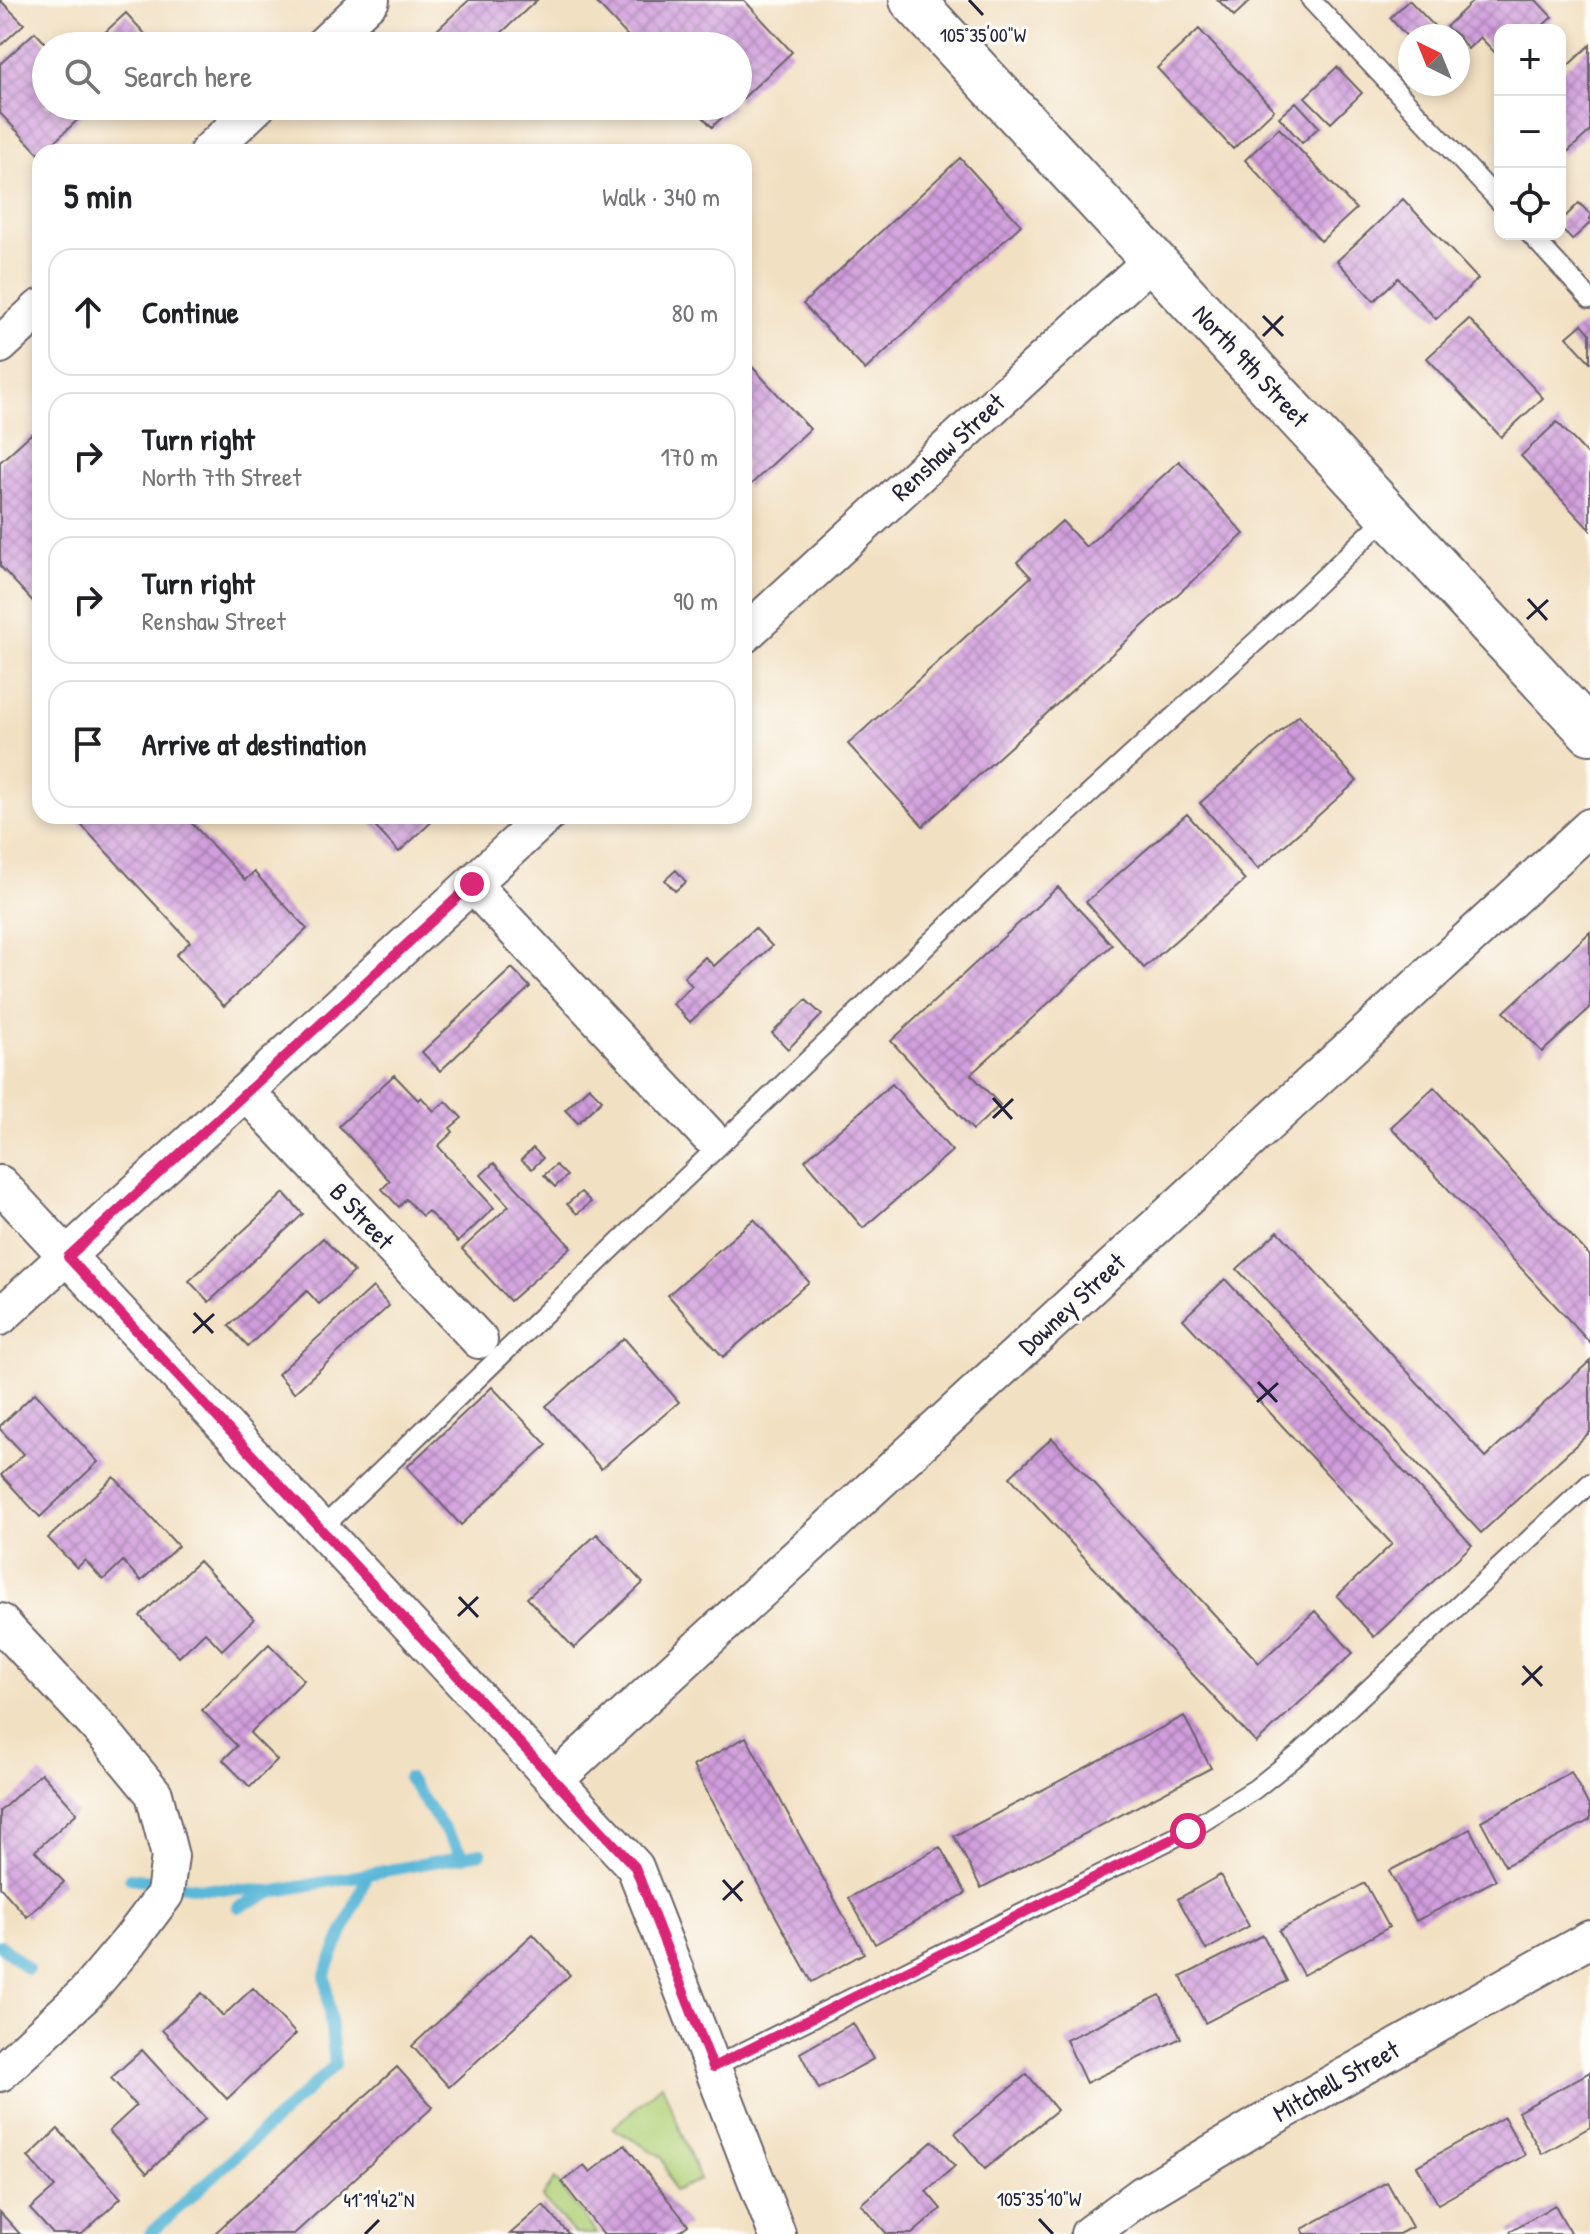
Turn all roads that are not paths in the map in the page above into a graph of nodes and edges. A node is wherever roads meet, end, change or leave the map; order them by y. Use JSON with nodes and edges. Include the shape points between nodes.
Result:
{"nodes":[{"id":1,"x":371,"y":0,"type":"edge"},
{"id":2,"x":912,"y":0,"type":"edge"},
{"id":3,"x":1311,"y":0,"type":"edge"},
{"id":4,"x":337,"y":32,"type":"edge"},
{"id":5,"x":242,"y":120,"type":"edge"},
{"id":6,"x":217,"y":144,"type":"edge"},
{"id":7,"x":1494,"y":196,"type":"edge"},
{"id":8,"x":1536,"y":240,"type":"edge"},
{"id":9,"x":1152,"y":260,"type":"junction"},
{"id":10,"x":1590,"y":299,"type":"edge"},
{"id":11,"x":32,"y":315,"type":"edge"},
{"id":12,"x":0,"y":345,"type":"edge"},
{"id":13,"x":1389,"y":515,"type":"junction"},
{"id":14,"x":752,"y":628,"type":"edge"},
{"id":15,"x":1590,"y":732,"type":"edge"},
{"id":16,"x":537,"y":824,"type":"edge"},
{"id":17,"x":1590,"y":827,"type":"edge"},
{"id":18,"x":472,"y":884,"type":"junction"},
{"id":19,"x":246,"y":1092,"type":"junction"},
{"id":20,"x":708,"y":1135,"type":"dead end"},
{"id":21,"x":0,"y":1184,"type":"edge"},
{"id":22,"x":68,"y":1257,"type":"junction"},
{"id":23,"x":0,"y":1317,"type":"edge"},
{"id":24,"x":479,"y":1340,"type":"dead end"},
{"id":25,"x":1590,"y":1483,"type":"edge"},
{"id":26,"x":321,"y":1529,"type":"junction"},
{"id":27,"x":0,"y":1622,"type":"edge"},
{"id":28,"x":555,"y":1780,"type":"junction"},
{"id":29,"x":1590,"y":1939,"type":"edge"},
{"id":30,"x":713,"y":2067,"type":"junction"},
{"id":31,"x":0,"y":2073,"type":"edge"},
{"id":32,"x":777,"y":2234,"type":"edge"},
{"id":33,"x":1089,"y":2234,"type":"edge"}],
"edges":[{"from":1,"to":4,"type":"street"},
{"from":2,"to":9,"type":"street","name":"North 9th Street"},
{"from":3,"to":7,"type":"lane"},
{"from":5,"to":6,"type":"street"},
{"from":8,"to":10,"type":"lane"},
{"from":9,"to":13,"type":"street","name":"North 9th Street"},
{"from":9,"to":14,"type":"street","name":"Renshaw Street"},
{"from":11,"to":12,"type":"street"},
{"from":13,"to":15,"type":"street","name":"North 9th Street"},
{"from":13,"to":26,"type":"lane","via":[[993,882]]},
{"from":16,"to":18,"type":"street"},
{"from":17,"to":28,"type":"street","name":"Downey Street"},
{"from":18,"to":19,"type":"street"},
{"from":18,"to":20,"type":"street"},
{"from":19,"to":22,"type":"street"},
{"from":19,"to":24,"type":"street","name":"B Street"},
{"from":21,"to":22,"type":"street"},
{"from":22,"to":23,"type":"street"},
{"from":22,"to":26,"type":"street"},
{"from":25,"to":30,"type":"lane","via":[[1255,1789],[1188,1831]]},
{"from":26,"to":28,"type":"street"},
{"from":27,"to":31,"type":"street","via":[[154,1794],[170,1856],[165,1894],[129,1942],[85,1994]]},
{"from":28,"to":30,"type":"street","via":[[635,1867]]},
{"from":29,"to":33,"type":"street","name":"Mitchell Street","via":[[1262,2123],[1142,2195]]},
{"from":30,"to":32,"type":"street"}]}
